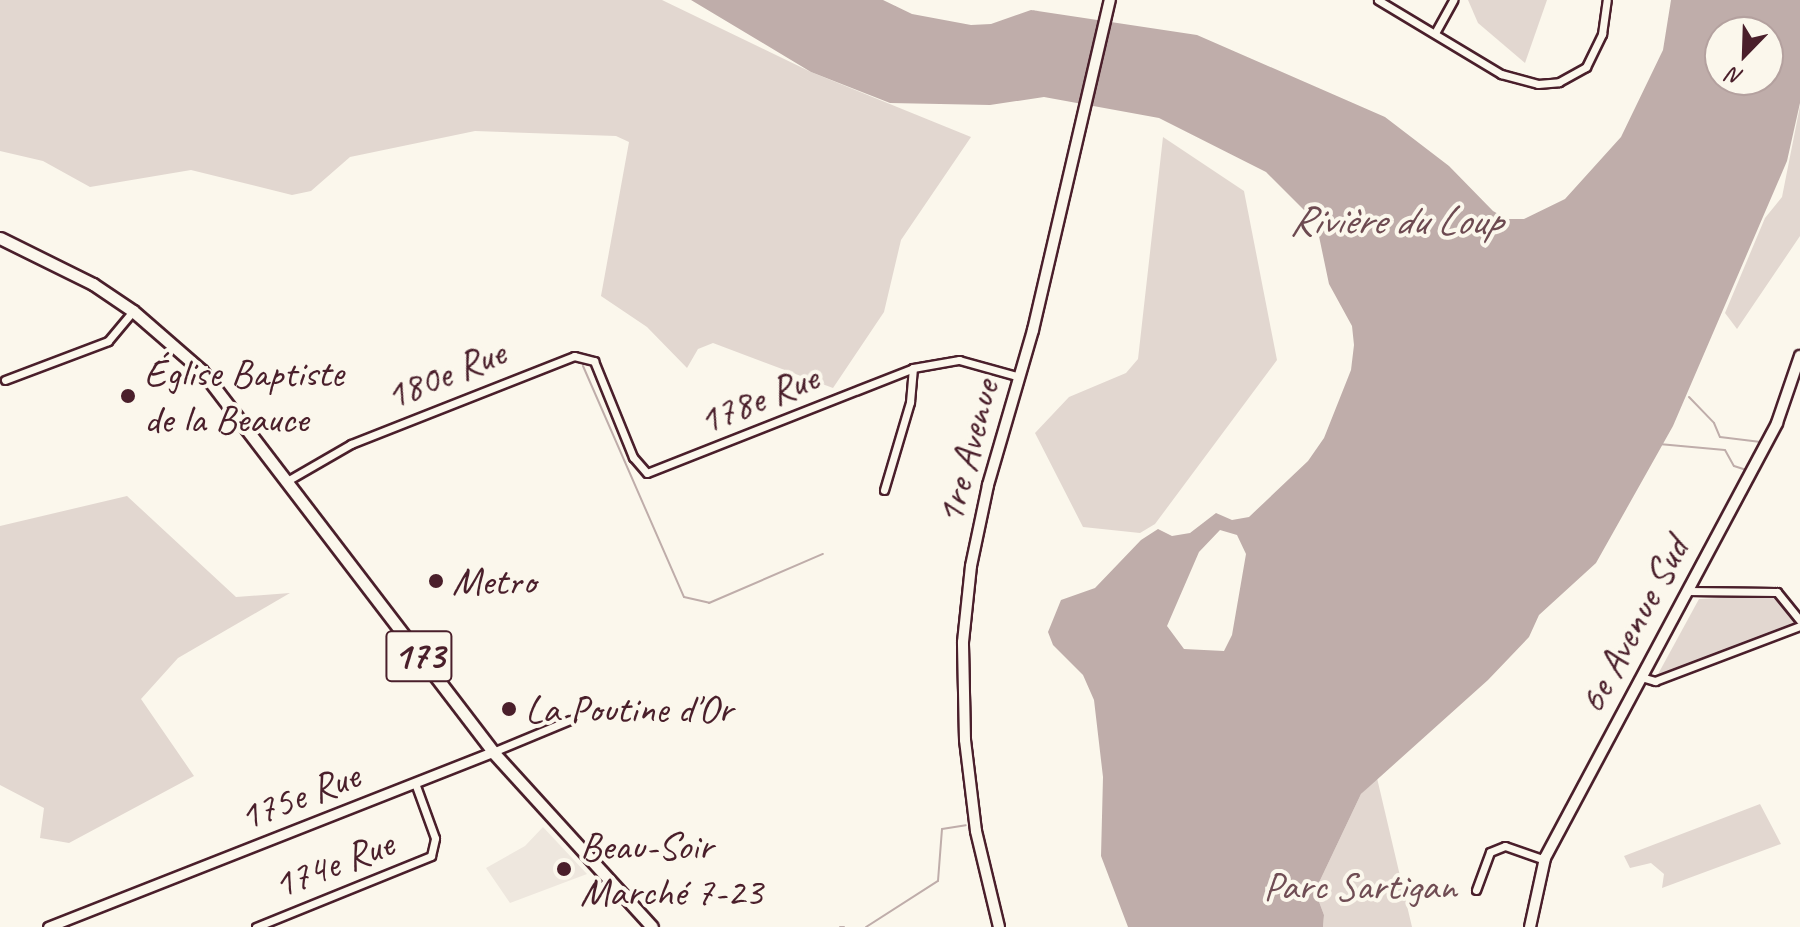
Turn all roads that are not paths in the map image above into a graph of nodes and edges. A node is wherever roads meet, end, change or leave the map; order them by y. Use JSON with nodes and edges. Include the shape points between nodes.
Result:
{"nodes":[{"id":1,"x":1110,"y":0,"type":"edge"},
{"id":2,"x":1378,"y":0,"type":"edge"},
{"id":3,"x":1453,"y":0,"type":"edge"},
{"id":4,"x":1607,"y":0,"type":"edge"},
{"id":5,"x":1435,"y":33,"type":"junction"},
{"id":6,"x":0,"y":238,"type":"edge"},
{"id":7,"x":133,"y":311,"type":"junction"},
{"id":8,"x":587,"y":356,"type":"joint"},
{"id":9,"x":1800,"y":356,"type":"edge"},
{"id":10,"x":913,"y":368,"type":"junction"},
{"id":11,"x":1020,"y":377,"type":"junction"},
{"id":12,"x":5,"y":380,"type":"dead end"},
{"id":13,"x":287,"y":481,"type":"junction"},
{"id":14,"x":884,"y":490,"type":"dead end"},
{"id":15,"x":1687,"y":591,"type":"junction"},
{"id":16,"x":1800,"y":620,"type":"edge"},
{"id":17,"x":1800,"y":626,"type":"edge"},
{"id":18,"x":1641,"y":677,"type":"junction"},
{"id":19,"x":570,"y":720,"type":"dead end"},
{"id":20,"x":493,"y":752,"type":"junction"},
{"id":21,"x":415,"y":783,"type":"junction"},
{"id":22,"x":1545,"y":860,"type":"junction"},
{"id":23,"x":1476,"y":890,"type":"dead end"},
{"id":24,"x":48,"y":927,"type":"edge"},
{"id":25,"x":257,"y":927,"type":"edge"},
{"id":26,"x":652,"y":927,"type":"edge"},
{"id":27,"x":999,"y":927,"type":"edge"},
{"id":28,"x":1530,"y":927,"type":"edge"}],
"edges":[{"from":1,"to":11,"type":"main road","name":"1re Avenue"},
{"from":2,"to":5,"type":"street"},
{"from":3,"to":5,"type":"street"},
{"from":4,"to":5,"type":"street","via":[[1595,53],[1586,67],[1559,82],[1520,82]]},
{"from":6,"to":7,"type":"main road","number":"173","via":[[58,264]]},
{"from":7,"to":12,"type":"street","via":[[108,341]]},
{"from":7,"to":13,"type":"main road","number":"173","via":[[202,371]]},
{"from":8,"to":10,"type":"street","name":"178e Rue","via":[[598,368],[633,457],[647,473]]},
{"from":8,"to":13,"type":"street","name":"180e Rue","via":[[574,356],[351,444]]},
{"from":9,"to":15,"type":"main road","name":"6e Avenue Sud","via":[[1777,423]]},
{"from":10,"to":11,"type":"street","name":"178e Rue","via":[[959,360]]},
{"from":10,"to":14,"type":"street","via":[[910,402]]},
{"from":11,"to":27,"type":"main road","name":"1re Avenue","via":[[977,526],[963,642],[970,789]]},
{"from":13,"to":20,"type":"main road","number":"173"},
{"from":15,"to":16,"type":"street","via":[[1777,592]]},
{"from":15,"to":18,"type":"main road","name":"6e Avenue Sud"},
{"from":17,"to":18,"type":"street","via":[[1655,681]]},
{"from":18,"to":22,"type":"main road","name":"6e Avenue Sud"},
{"from":19,"to":20,"type":"street","name":"175e Rue"},
{"from":20,"to":21,"type":"street","name":"175e Rue"},
{"from":20,"to":26,"type":"main road","number":"173"},
{"from":21,"to":24,"type":"street","name":"175e Rue"},
{"from":21,"to":25,"type":"street","name":"174e Rue","via":[[435,838],[431,856]]},
{"from":22,"to":23,"type":"street","via":[[1505,846],[1490,852]]},
{"from":22,"to":28,"type":"main road","name":"6e Avenue Sud"}]}
